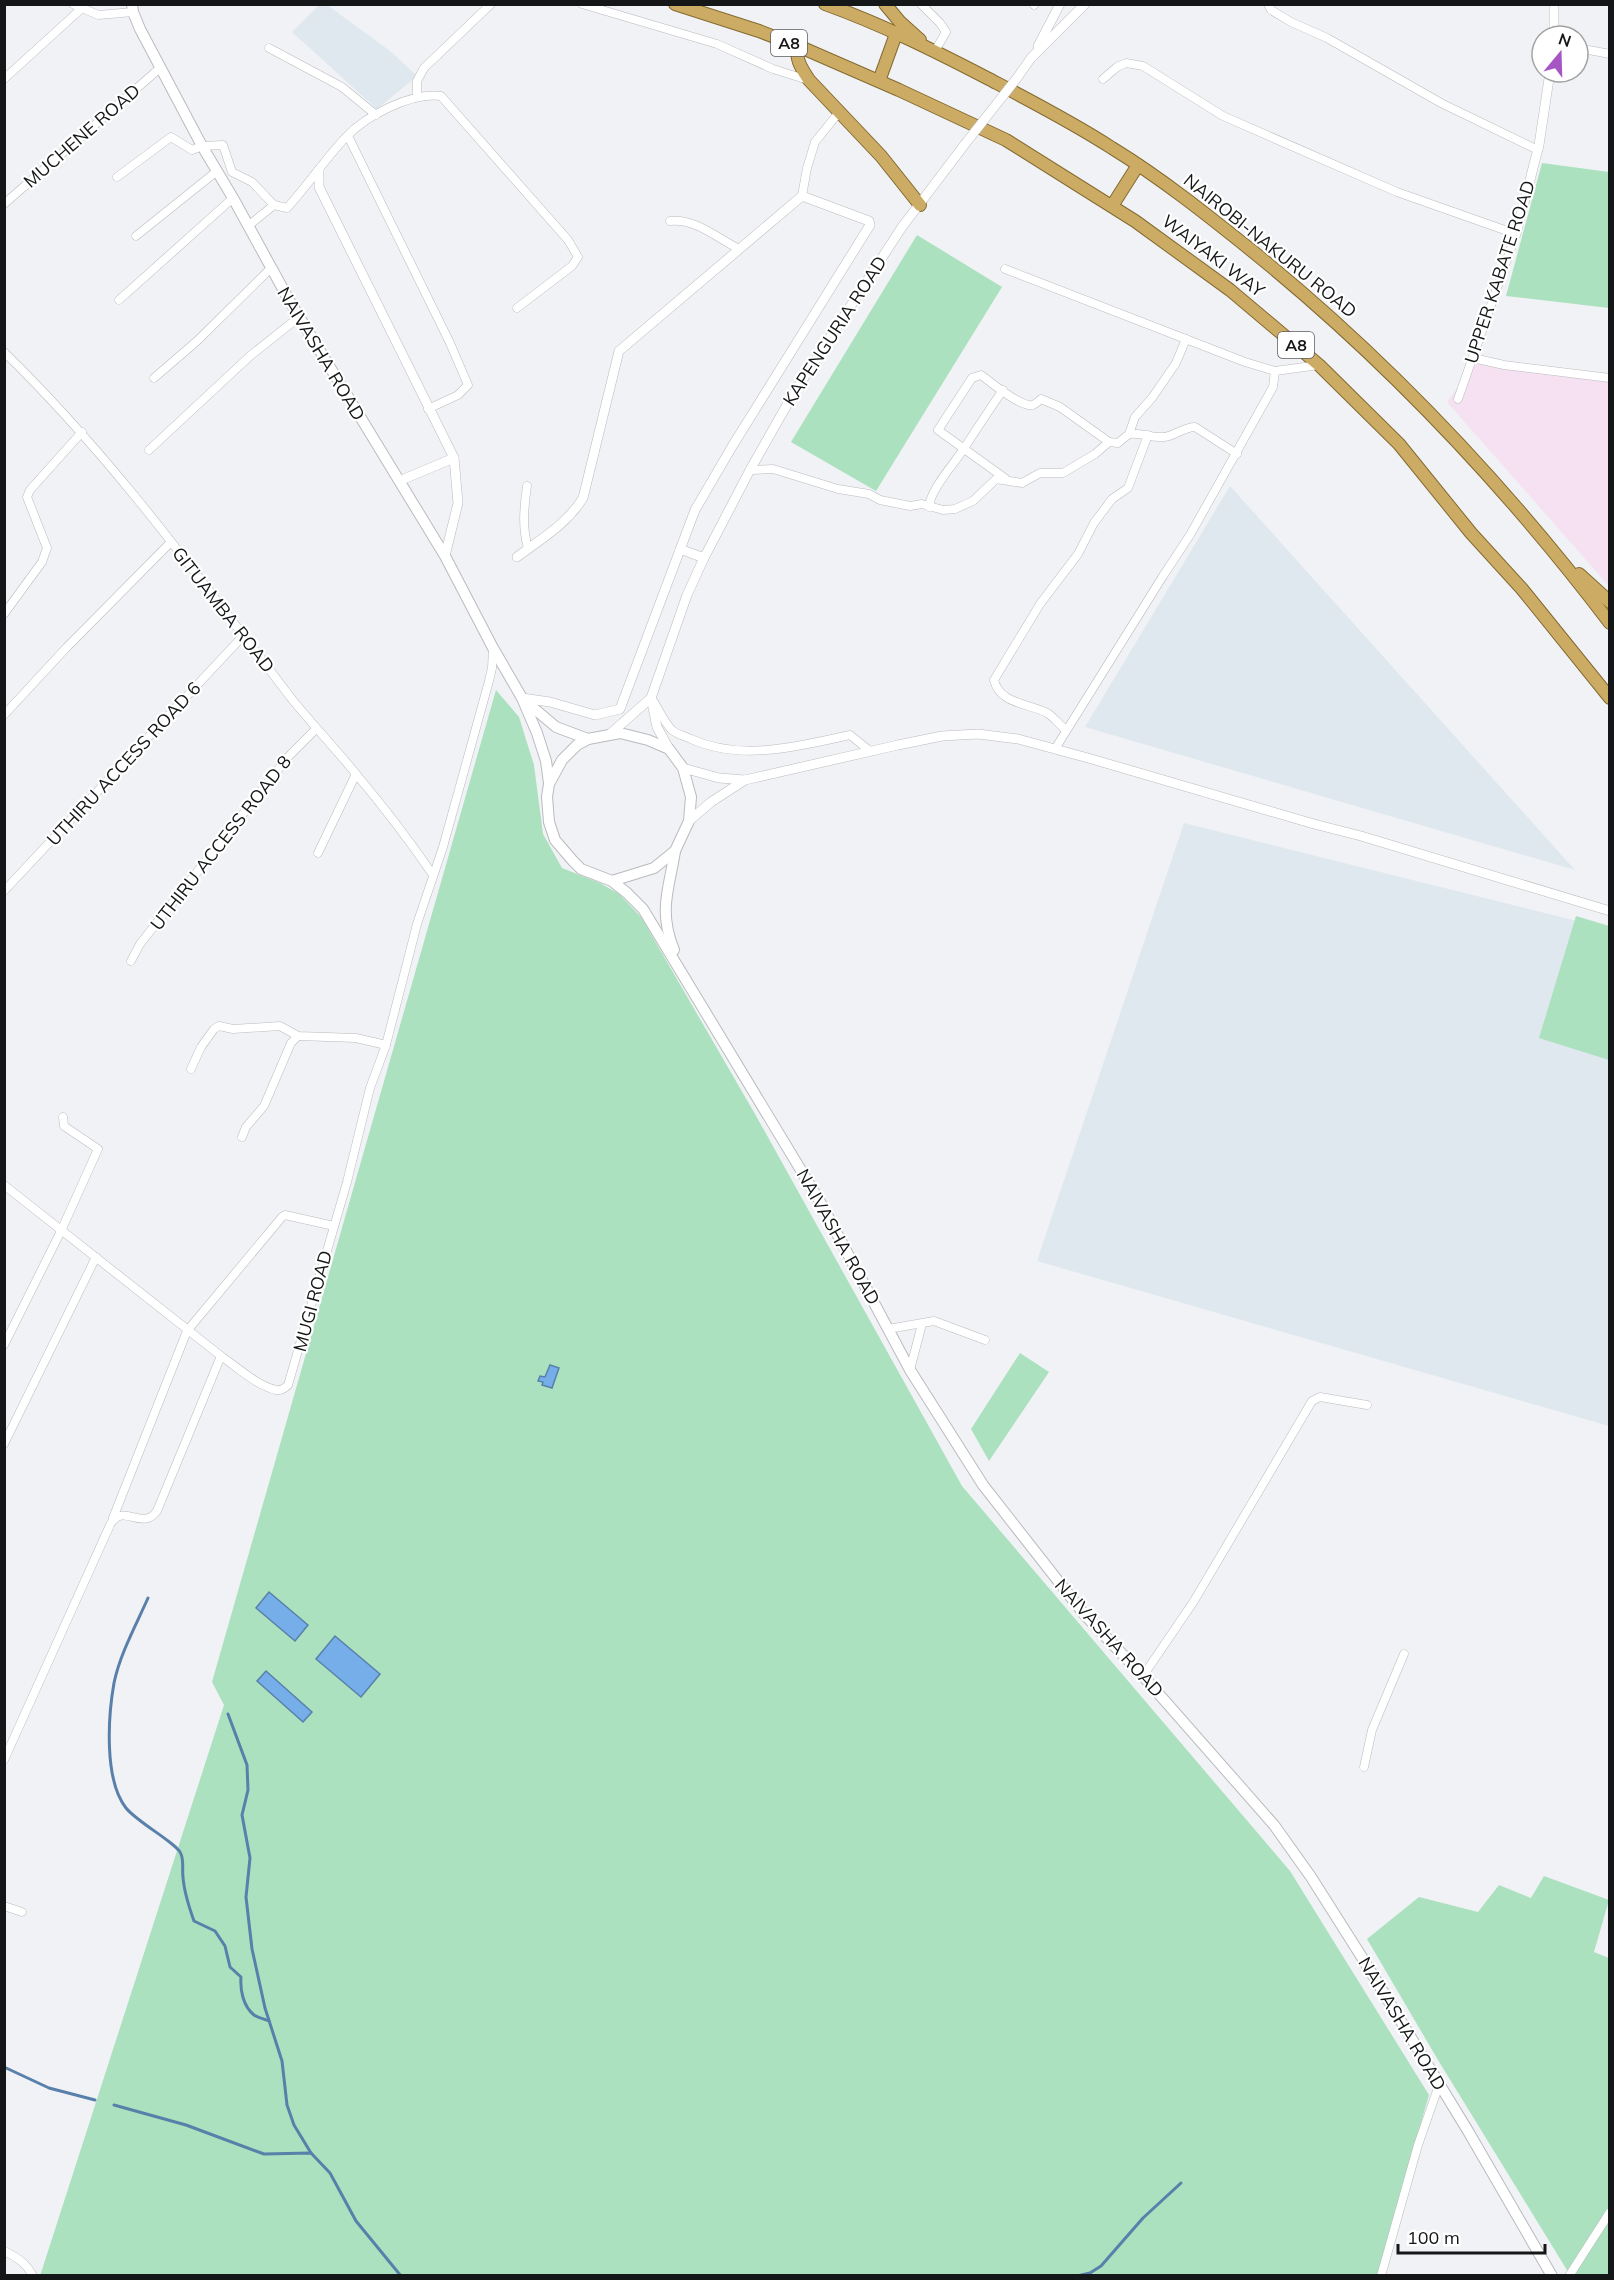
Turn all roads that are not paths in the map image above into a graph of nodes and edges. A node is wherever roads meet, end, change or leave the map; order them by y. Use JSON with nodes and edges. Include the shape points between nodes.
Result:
{"nodes":[{"id":1,"x":73,"y":4,"type":"edge"},
{"id":2,"x":491,"y":4,"type":"edge"},
{"id":3,"x":582,"y":4,"type":"edge"},
{"id":4,"x":675,"y":4,"type":"edge"},
{"id":5,"x":825,"y":4,"type":"edge"},
{"id":6,"x":885,"y":4,"type":"edge"},
{"id":7,"x":921,"y":4,"type":"edge"},
{"id":8,"x":1060,"y":4,"type":"edge"},
{"id":9,"x":1085,"y":4,"type":"edge"},
{"id":10,"x":1268,"y":4,"type":"edge"},
{"id":11,"x":1554,"y":4,"type":"edge"},
{"id":12,"x":133,"y":8,"type":"edge"},
{"id":13,"x":81,"y":9,"type":"junction"},
{"id":14,"x":1554,"y":24,"type":"edge"},
{"id":15,"x":896,"y":34,"type":"junction"},
{"id":16,"x":798,"y":46,"type":"junction"},
{"id":17,"x":269,"y":48,"type":"dead end"},
{"id":18,"x":1590,"y":50,"type":"edge"},
{"id":19,"x":934,"y":51,"type":"junction"},
{"id":20,"x":1610,"y":54,"type":"edge"},
{"id":21,"x":1031,"y":58,"type":"junction"},
{"id":22,"x":160,"y":68,"type":"junction"},
{"id":23,"x":4,"y":79,"type":"edge"},
{"id":24,"x":1103,"y":79,"type":"dead end"},
{"id":25,"x":810,"y":80,"type":"junction"},
{"id":26,"x":879,"y":81,"type":"junction"},
{"id":27,"x":1548,"y":84,"type":"edge"},
{"id":28,"x":417,"y":97,"type":"junction"},
{"id":29,"x":840,"y":111,"type":"junction"},
{"id":30,"x":376,"y":115,"type":"junction"},
{"id":31,"x":348,"y":136,"type":"junction"},
{"id":32,"x":202,"y":146,"type":"junction"},
{"id":33,"x":1538,"y":150,"type":"junction"},
{"id":34,"x":1138,"y":165,"type":"junction"},
{"id":35,"x":319,"y":170,"type":"junction"},
{"id":36,"x":217,"y":171,"type":"junction"},
{"id":37,"x":117,"y":177,"type":"dead end"},
{"id":38,"x":802,"y":196,"type":"junction"},
{"id":39,"x":234,"y":198,"type":"junction"},
{"id":40,"x":4,"y":204,"type":"edge"},
{"id":41,"x":274,"y":205,"type":"junction"},
{"id":42,"x":920,"y":205,"type":"junction"},
{"id":43,"x":1112,"y":206,"type":"junction"},
{"id":44,"x":670,"y":221,"type":"dead end"},
{"id":45,"x":248,"y":226,"type":"junction"},
{"id":46,"x":1516,"y":234,"type":"junction"},
{"id":47,"x":136,"y":236,"type":"dead end"},
{"id":48,"x":739,"y":249,"type":"junction"},
{"id":49,"x":271,"y":268,"type":"junction"},
{"id":50,"x":1005,"y":269,"type":"dead end"},
{"id":51,"x":119,"y":300,"type":"dead end"},
{"id":52,"x":517,"y":308,"type":"dead end"},
{"id":53,"x":299,"y":317,"type":"junction"},
{"id":54,"x":1186,"y":339,"type":"junction"},
{"id":55,"x":6,"y":358,"type":"edge"},
{"id":56,"x":1473,"y":358,"type":"junction"},
{"id":57,"x":1318,"y":365,"type":"junction"},
{"id":58,"x":1275,"y":370,"type":"junction"},
{"id":59,"x":154,"y":378,"type":"dead end"},
{"id":60,"x":1610,"y":378,"type":"edge"},
{"id":61,"x":1003,"y":390,"type":"junction"},
{"id":62,"x":1458,"y":399,"type":"dead end"},
{"id":63,"x":428,"y":409,"type":"junction"},
{"id":64,"x":82,"y":432,"type":"junction"},
{"id":65,"x":1129,"y":434,"type":"junction"},
{"id":66,"x":1148,"y":435,"type":"junction"},
{"id":67,"x":1109,"y":442,"type":"junction"},
{"id":68,"x":965,"y":447,"type":"junction"},
{"id":69,"x":149,"y":450,"type":"dead end"},
{"id":70,"x":1238,"y":454,"type":"junction"},
{"id":71,"x":454,"y":458,"type":"junction"},
{"id":72,"x":750,"y":470,"type":"junction"},
{"id":73,"x":1006,"y":479,"type":"junction"},
{"id":74,"x":399,"y":481,"type":"junction"},
{"id":75,"x":527,"y":486,"type":"dead end"},
{"id":76,"x":929,"y":507,"type":"junction"},
{"id":77,"x":171,"y":542,"type":"junction"},
{"id":78,"x":528,"y":548,"type":"junction"},
{"id":79,"x":680,"y":549,"type":"junction"},
{"id":80,"x":445,"y":556,"type":"junction"},
{"id":81,"x":517,"y":557,"type":"dead end"},
{"id":82,"x":704,"y":558,"type":"junction"},
{"id":83,"x":1562,"y":560,"type":"junction"},
{"id":84,"x":1610,"y":602,"type":"edge"},
{"id":85,"x":4,"y":614,"type":"edge"},
{"id":86,"x":1610,"y":623,"type":"edge"},
{"id":87,"x":243,"y":636,"type":"junction"},
{"id":88,"x":493,"y":648,"type":"junction"},
{"id":89,"x":519,"y":695,"type":"junction"},
{"id":90,"x":651,"y":698,"type":"junction"},
{"id":91,"x":1610,"y":698,"type":"edge"},
{"id":92,"x":4,"y":715,"type":"edge"},
{"id":93,"x":316,"y":729,"type":"junction"},
{"id":94,"x":1066,"y":730,"type":"junction"},
{"id":95,"x":610,"y":734,"type":"junction"},
{"id":96,"x":588,"y":739,"type":"junction"},
{"id":97,"x":669,"y":749,"type":"junction"},
{"id":98,"x":1055,"y":749,"type":"junction"},
{"id":99,"x":870,"y":751,"type":"junction"},
{"id":100,"x":683,"y":768,"type":"junction"},
{"id":101,"x":356,"y":774,"type":"junction"},
{"id":102,"x":745,"y":780,"type":"junction"},
{"id":103,"x":549,"y":784,"type":"junction"},
{"id":104,"x":689,"y":821,"type":"junction"},
{"id":105,"x":675,"y":851,"type":"junction"},
{"id":106,"x":318,"y":853,"type":"dead end"},
{"id":107,"x":433,"y":875,"type":"junction"},
{"id":108,"x":612,"y":881,"type":"junction"},
{"id":109,"x":4,"y":891,"type":"edge"},
{"id":110,"x":1610,"y":910,"type":"edge"},
{"id":111,"x":130,"y":961,"type":"dead end"},
{"id":112,"x":689,"y":985,"type":"junction"},
{"id":113,"x":298,"y":1036,"type":"junction"},
{"id":114,"x":386,"y":1045,"type":"junction"},
{"id":115,"x":191,"y":1069,"type":"dead end"},
{"id":116,"x":63,"y":1117,"type":"dead end"},
{"id":117,"x":242,"y":1137,"type":"dead end"},
{"id":118,"x":4,"y":1185,"type":"edge"},
{"id":119,"x":334,"y":1226,"type":"junction"},
{"id":120,"x":61,"y":1231,"type":"junction"},
{"id":121,"x":96,"y":1257,"type":"junction"},
{"id":122,"x":922,"y":1324,"type":"junction"},
{"id":123,"x":888,"y":1329,"type":"junction"},
{"id":124,"x":187,"y":1331,"type":"junction"},
{"id":125,"x":985,"y":1340,"type":"dead end"},
{"id":126,"x":4,"y":1345,"type":"edge"},
{"id":127,"x":221,"y":1356,"type":"junction"},
{"id":128,"x":910,"y":1370,"type":"junction"},
{"id":129,"x":1367,"y":1405,"type":"dead end"},
{"id":130,"x":4,"y":1444,"type":"edge"},
{"id":131,"x":113,"y":1518,"type":"junction"},
{"id":132,"x":1404,"y":1654,"type":"dead end"},
{"id":133,"x":1143,"y":1676,"type":"junction"},
{"id":134,"x":4,"y":1760,"type":"edge"},
{"id":135,"x":1364,"y":1767,"type":"dead end"},
{"id":136,"x":4,"y":1905,"type":"edge"},
{"id":137,"x":22,"y":1912,"type":"dead end"},
{"id":138,"x":1439,"y":2085,"type":"junction"},
{"id":139,"x":1610,"y":2212,"type":"edge"},
{"id":140,"x":4,"y":2251,"type":"edge"},
{"id":141,"x":33,"y":2276,"type":"edge"},
{"id":142,"x":1381,"y":2276,"type":"edge"},
{"id":143,"x":1552,"y":2276,"type":"edge"},
{"id":144,"x":1569,"y":2276,"type":"edge"}],
"edges":[{"from":1,"to":13,"type":"street"},
{"from":2,"to":28,"type":"street","via":[[424,68],[417,81]]},
{"from":3,"to":25,"type":"street","via":[[717,44],[773,69]]},
{"from":4,"to":16,"type":"highway","name":"WAIYAKI WAY","number":"A8"},
{"from":5,"to":15,"type":"highway","name":"NAIROBI-NAKURU ROAD","number":"A8"},
{"from":6,"to":19,"type":"highway","via":[[911,34]]},
{"from":7,"to":19,"type":"street","via":[[946,32]]},
{"from":8,"to":21,"type":"street"},
{"from":9,"to":21,"type":"street","name":"KAPENGURIA ROAD"},
{"from":10,"to":33,"type":"street","via":[[1291,22]]},
{"from":11,"to":14,"type":"street"},
{"from":12,"to":13,"type":"street","via":[[98,15]]},
{"from":12,"to":22,"type":"main road","name":"NAIVASHA ROAD"},
{"from":13,"to":23,"type":"street"},
{"from":15,"to":19,"type":"highway","name":"NAIROBI-NAKURU ROAD","number":"A8"},
{"from":15,"to":26,"type":"highway"},
{"from":16,"to":25,"type":"highway","via":[[796,55]]},
{"from":16,"to":26,"type":"highway","name":"WAIYAKI WAY","number":"A8"},
{"from":17,"to":30,"type":"street","via":[[342,87]]},
{"from":18,"to":20,"type":"street"},
{"from":19,"to":34,"type":"highway","name":"NAIROBI-NAKURU ROAD","number":"A8","via":[[1040,105]]},
{"from":21,"to":42,"type":"street","name":"KAPENGURIA ROAD","bridge":true},
{"from":22,"to":32,"type":"main road","name":"NAIVASHA ROAD"},
{"from":22,"to":40,"type":"street","name":"MUCHENE ROAD"},
{"from":24,"to":46,"type":"street","via":[[1117,67],[1135,63],[1223,116],[1397,192]]},
{"from":25,"to":29,"type":"highway"},
{"from":26,"to":43,"type":"highway","name":"WAIYAKI WAY","number":"A8","via":[[1006,141]]},
{"from":27,"to":33,"type":"street","name":"UPPER KABATE ROAD"},
{"from":28,"to":30,"type":"street"},
{"from":28,"to":52,"type":"street","via":[[438,95],[445,99],[577,254],[572,266]]},
{"from":29,"to":38,"type":"street","via":[[815,142]]},
{"from":29,"to":42,"type":"highway"},
{"from":30,"to":31,"type":"street"},
{"from":31,"to":35,"type":"street"},
{"from":31,"to":63,"type":"street","via":[[468,386]]},
{"from":32,"to":36,"type":"main road","name":"NAIVASHA ROAD"},
{"from":32,"to":37,"type":"street","via":[[192,150],[175,138],[166,139]]},
{"from":32,"to":41,"type":"street","via":[[223,146],[232,172],[252,182]]},
{"from":33,"to":46,"type":"street","name":"UPPER KABATE ROAD"},
{"from":34,"to":43,"type":"highway"},
{"from":34,"to":83,"type":"highway","name":"NAIROBI-NAKURU ROAD","number":"A8","via":[[1212,219],[1336,321],[1444,427]]},
{"from":35,"to":41,"type":"street","via":[[287,208]]},
{"from":35,"to":63,"type":"street","via":[[319,187]]},
{"from":36,"to":39,"type":"main road","name":"NAIVASHA ROAD"},
{"from":36,"to":47,"type":"street"},
{"from":38,"to":48,"type":"street"},
{"from":38,"to":79,"type":"street","via":[[869,221],[870,225],[695,510]]},
{"from":39,"to":45,"type":"main road","name":"NAIVASHA ROAD"},
{"from":39,"to":51,"type":"street"},
{"from":41,"to":45,"type":"street"},
{"from":42,"to":72,"type":"street","name":"KAPENGURIA ROAD","via":[[832,333]]},
{"from":43,"to":57,"type":"highway","name":"WAIYAKI WAY","number":"A8","via":[[1230,290]]},
{"from":44,"to":48,"type":"street","via":[[696,225]]},
{"from":45,"to":49,"type":"main road","name":"NAIVASHA ROAD"},
{"from":46,"to":56,"type":"street","name":"UPPER KABATE ROAD"},
{"from":48,"to":78,"type":"street","via":[[619,351],[584,498],[574,513]]},
{"from":49,"to":53,"type":"main road","name":"NAIVASHA ROAD"},
{"from":49,"to":59,"type":"street"},
{"from":50,"to":54,"type":"street"},
{"from":53,"to":69,"type":"street","via":[[250,356]]},
{"from":53,"to":74,"type":"main road","name":"NAIVASHA ROAD"},
{"from":54,"to":58,"type":"street"},
{"from":54,"to":65,"type":"street","via":[[1176,363],[1135,417]]},
{"from":55,"to":64,"type":"street","name":"GITUAMBA ROAD"},
{"from":56,"to":60,"type":"street"},
{"from":56,"to":62,"type":"street","name":"UPPER KABATE ROAD"},
{"from":57,"to":58,"type":"street"},
{"from":57,"to":91,"type":"highway","name":"WAIYAKI WAY","number":"A8","via":[[1399,444]]},
{"from":58,"to":70,"type":"street","via":[[1273,387]]},
{"from":61,"to":67,"type":"street","via":[[1027,405],[1041,399],[1060,407]]},
{"from":61,"to":68,"type":"street"},
{"from":61,"to":68,"type":"street","via":[[981,375],[972,378],[938,430]]},
{"from":63,"to":71,"type":"street"},
{"from":64,"to":77,"type":"street","name":"GITUAMBA ROAD"},
{"from":64,"to":85,"type":"street","via":[[27,497],[47,548],[42,562]]},
{"from":65,"to":66,"type":"street"},
{"from":65,"to":67,"type":"street","via":[[1118,443]]},
{"from":66,"to":70,"type":"street","via":[[1165,437],[1195,427]]},
{"from":66,"to":94,"type":"street","via":[[1128,488],[1112,499],[1099,516],[994,680],[1005,698],[1050,715]]},
{"from":67,"to":73,"type":"street","via":[[1063,473],[1040,472],[1022,483]]},
{"from":68,"to":73,"type":"street"},
{"from":68,"to":76,"type":"street"},
{"from":70,"to":94,"type":"street"},
{"from":71,"to":74,"type":"street"},
{"from":71,"to":80,"type":"street","via":[[458,503]]},
{"from":72,"to":76,"type":"street","via":[[773,469],[880,500]]},
{"from":72,"to":82,"type":"street","name":"KAPENGURIA ROAD"},
{"from":73,"to":76,"type":"street","via":[[996,479],[965,505],[943,510]]},
{"from":74,"to":80,"type":"main road","name":"NAIVASHA ROAD"},
{"from":75,"to":78,"type":"street","via":[[523,517]]},
{"from":77,"to":87,"type":"street","name":"GITUAMBA ROAD"},
{"from":77,"to":92,"type":"street"},
{"from":78,"to":81,"type":"street"},
{"from":79,"to":82,"type":"street"},
{"from":79,"to":89,"type":"street","via":[[620,708],[595,715]]},
{"from":80,"to":88,"type":"main road","name":"NAIVASHA ROAD"},
{"from":82,"to":90,"type":"street","name":"KAPENGURIA ROAD"},
{"from":83,"to":84,"type":"highway"},
{"from":83,"to":86,"type":"highway","name":"NAIROBI-NAKURU ROAD","number":"A8"},
{"from":87,"to":93,"type":"street","name":"GITUAMBA ROAD"},
{"from":87,"to":109,"type":"street","name":"UTHIRU ACCESS ROAD 6"},
{"from":88,"to":89,"type":"main road","name":"NAIVASHA ROAD"},
{"from":88,"to":107,"type":"street","name":"MUGI ROAD","via":[[489,681]]},
{"from":89,"to":96,"type":"main road","via":[[556,728]]},
{"from":89,"to":103,"type":"main road","via":[[543,752]]},
{"from":90,"to":95,"type":"street","name":"KAPENGURIA ROAD"},
{"from":90,"to":97,"type":"street","via":[[657,727]]},
{"from":90,"to":99,"type":"street","via":[[671,730],[697,742],[757,752],[850,735]]},
{"from":93,"to":101,"type":"street","name":"GITUAMBA ROAD"},
{"from":93,"to":111,"type":"street","name":"UTHIRU ACCESS ROAD 8","via":[[288,757]]},
{"from":94,"to":98,"type":"street"},
{"from":95,"to":96,"type":"main road"},
{"from":95,"to":97,"type":"main road","via":[[648,740]]},
{"from":96,"to":103,"type":"main road","via":[[562,760]]},
{"from":97,"to":100,"type":"main road"},
{"from":98,"to":99,"type":"street","via":[[978,734],[942,736]]},
{"from":98,"to":110,"type":"street"},
{"from":99,"to":102,"type":"street"},
{"from":100,"to":102,"type":"street"},
{"from":100,"to":104,"type":"main road","via":[[691,797]]},
{"from":101,"to":106,"type":"street"},
{"from":101,"to":107,"type":"street","name":"GITUAMBA ROAD"},
{"from":102,"to":104,"type":"street"},
{"from":103,"to":108,"type":"main road","via":[[549,822],[555,840],[582,869]]},
{"from":104,"to":105,"type":"main road"},
{"from":105,"to":108,"type":"main road","via":[[654,868]]},
{"from":105,"to":112,"type":"main road","name":"NAIVASHA ROAD","via":[[664,908],[670,941]]},
{"from":107,"to":114,"type":"street","name":"MUGI ROAD"},
{"from":108,"to":112,"type":"main road","name":"NAIVASHA ROAD","via":[[643,909]]},
{"from":112,"to":123,"type":"main road","name":"NAIVASHA ROAD","via":[[819,1200]]},
{"from":113,"to":114,"type":"street","via":[[356,1038]]},
{"from":113,"to":115,"type":"street","via":[[280,1026],[219,1026],[201,1047]]},
{"from":113,"to":117,"type":"street","via":[[291,1043],[264,1106]]},
{"from":114,"to":119,"type":"street","name":"MUGI ROAD","via":[[370,1088]]},
{"from":116,"to":120,"type":"street","via":[[64,1126],[98,1149]]},
{"from":118,"to":120,"type":"street","name":"MUGI ROAD"},
{"from":119,"to":124,"type":"street","via":[[285,1215]]},
{"from":119,"to":127,"type":"street","name":"MUGI ROAD","via":[[288,1385],[277,1390]]},
{"from":120,"to":121,"type":"street","name":"MUGI ROAD"},
{"from":120,"to":126,"type":"street"},
{"from":121,"to":124,"type":"street","name":"MUGI ROAD"},
{"from":121,"to":130,"type":"street"},
{"from":122,"to":123,"type":"street"},
{"from":122,"to":125,"type":"street","via":[[934,1320]]},
{"from":122,"to":128,"type":"street"},
{"from":123,"to":128,"type":"main road","name":"NAIVASHA ROAD"},
{"from":124,"to":127,"type":"street","name":"MUGI ROAD"},
{"from":124,"to":131,"type":"street"},
{"from":127,"to":131,"type":"street","via":[[157,1511],[145,1520],[125,1515]]},
{"from":128,"to":133,"type":"main road","name":"NAIVASHA ROAD","via":[[1014,1527],[1084,1614]]},
{"from":129,"to":133,"type":"street","via":[[1320,1397],[1312,1401],[1194,1601]]},
{"from":131,"to":134,"type":"street"},
{"from":132,"to":135,"type":"street","via":[[1372,1730]]},
{"from":133,"to":138,"type":"main road","name":"NAIVASHA ROAD","via":[[1274,1825],[1311,1877]]},
{"from":136,"to":137,"type":"street"},
{"from":138,"to":142,"type":"street"},
{"from":138,"to":143,"type":"main road","name":"NAIVASHA ROAD"},
{"from":139,"to":144,"type":"street"},
{"from":140,"to":141,"type":"street","via":[[18,2257]]}]}
